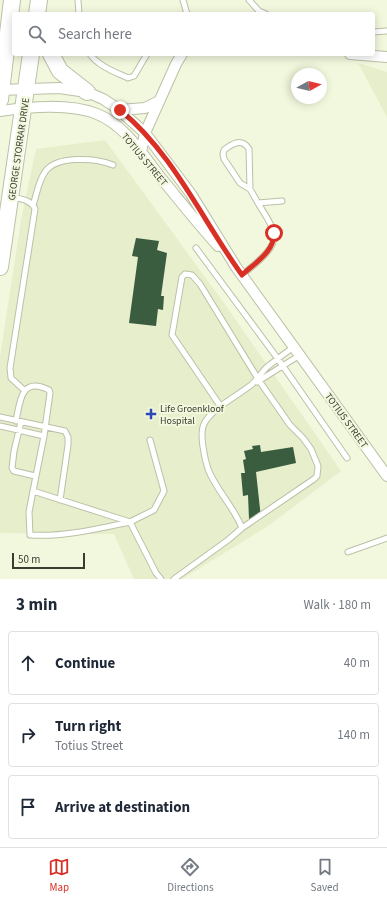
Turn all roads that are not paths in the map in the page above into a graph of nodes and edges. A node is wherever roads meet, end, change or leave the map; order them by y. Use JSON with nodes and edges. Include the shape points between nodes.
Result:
{"nodes":[{"id":1,"x":12,"y":0,"type":"edge"},
{"id":2,"x":39,"y":0,"type":"edge"},
{"id":3,"x":47,"y":0,"type":"edge"},
{"id":4,"x":78,"y":0,"type":"edge"},
{"id":5,"x":183,"y":0,"type":"edge"},
{"id":6,"x":249,"y":0,"type":"edge"},
{"id":7,"x":37,"y":12,"type":"edge"},
{"id":8,"x":47,"y":12,"type":"edge"},
{"id":9,"x":79,"y":12,"type":"edge"},
{"id":10,"x":186,"y":12,"type":"edge"},
{"id":11,"x":261,"y":12,"type":"edge"},
{"id":12,"x":387,"y":31,"type":"edge"},
{"id":13,"x":375,"y":32,"type":"edge"},
{"id":14,"x":31,"y":56,"type":"edge"},
{"id":15,"x":52,"y":56,"type":"edge"},
{"id":16,"x":91,"y":56,"type":"edge"},
{"id":17,"x":146,"y":56,"type":"edge"},
{"id":18,"x":181,"y":56,"type":"edge"},
{"id":19,"x":362,"y":56,"type":"edge"},
{"id":20,"x":386,"y":60,"type":"edge"},
{"id":21,"x":26,"y":88,"type":"junction"},
{"id":22,"x":87,"y":92,"type":"junction"},
{"id":23,"x":1,"y":93,"type":"edge"},
{"id":24,"x":159,"y":101,"type":"junction"},
{"id":25,"x":24,"y":108,"type":"junction"},
{"id":26,"x":120,"y":110,"type":"junction"},
{"id":27,"x":0,"y":111,"type":"edge"},
{"id":28,"x":124,"y":133,"type":"junction"},
{"id":29,"x":145,"y":133,"type":"junction"},
{"id":30,"x":141,"y":152,"type":"junction"},
{"id":31,"x":112,"y":165,"type":"dead end"},
{"id":32,"x":250,"y":189,"type":"junction"},
{"id":33,"x":11,"y":196,"type":"junction"},
{"id":34,"x":282,"y":201,"type":"dead end"},
{"id":35,"x":258,"y":203,"type":"junction"},
{"id":36,"x":33,"y":205,"type":"junction"},
{"id":37,"x":196,"y":248,"type":"dead end"},
{"id":38,"x":0,"y":267,"type":"edge"},
{"id":39,"x":239,"y":271,"type":"junction"},
{"id":40,"x":297,"y":351,"type":"junction"},
{"id":41,"x":278,"y":359,"type":"junction"},
{"id":42,"x":283,"y":367,"type":"junction"},
{"id":43,"x":259,"y":379,"type":"junction"},
{"id":44,"x":25,"y":391,"type":"junction"},
{"id":45,"x":220,"y":407,"type":"junction"},
{"id":46,"x":0,"y":417,"type":"edge"},
{"id":47,"x":18,"y":422,"type":"junction"},
{"id":48,"x":0,"y":426,"type":"edge"},
{"id":49,"x":46,"y":426,"type":"junction"},
{"id":50,"x":18,"y":429,"type":"junction"},
{"id":51,"x":44,"y":436,"type":"junction"},
{"id":52,"x":150,"y":440,"type":"dead end"},
{"id":53,"x":347,"y":458,"type":"dead end"},
{"id":54,"x":35,"y":476,"type":"junction"},
{"id":55,"x":387,"y":476,"type":"edge"},
{"id":56,"x":33,"y":491,"type":"junction"},
{"id":57,"x":60,"y":500,"type":"junction"},
{"id":58,"x":130,"y":522,"type":"junction"},
{"id":59,"x":242,"y":528,"type":"junction"},
{"id":60,"x":387,"y":538,"type":"edge"},
{"id":61,"x":348,"y":552,"type":"dead end"},
{"id":62,"x":161,"y":579,"type":"edge"},
{"id":63,"x":174,"y":579,"type":"edge"}],
"edges":[{"from":1,"to":23,"type":"main road"},
{"from":2,"to":7,"type":"main road"},
{"from":3,"to":8,"type":"main road"},
{"from":4,"to":9,"type":"lane"},
{"from":5,"to":10,"type":"lane"},
{"from":6,"to":11,"type":"lane"},
{"from":12,"to":13,"type":"lane"},
{"from":14,"to":21,"type":"main road","name":"GEORGE STORRAR DRIVE"},
{"from":15,"to":22,"type":"main road","via":[[60,71]]},
{"from":16,"to":17,"type":"lane","via":[[100,64],[130,78],[134,76]]},
{"from":18,"to":24,"type":"street"},
{"from":19,"to":20,"type":"street"},
{"from":21,"to":22,"type":"street","name":"TOTIUS STREET","via":[[59,88]]},
{"from":21,"to":23,"type":"street","name":"TOTIUS STREET"},
{"from":21,"to":25,"type":"main road","name":"GEORGE STORRAR DRIVE"},
{"from":22,"to":26,"type":"street","name":"TOTIUS STREET"},
{"from":24,"to":26,"type":"street","via":[[145,108]]},
{"from":24,"to":29,"type":"street"},
{"from":25,"to":27,"type":"street","name":"TOTIUS STREET"},
{"from":25,"to":28,"type":"street","name":"TOTIUS STREET","via":[[66,108],[91,112],[115,124]]},
{"from":25,"to":33,"type":"main road","name":"GEORGE STORRAR DRIVE"},
{"from":26,"to":29,"type":"street","name":"TOTIUS STREET"},
{"from":28,"to":29,"type":"street"},
{"from":28,"to":30,"type":"street","name":"TOTIUS STREET"},
{"from":29,"to":30,"type":"street"},
{"from":29,"to":39,"type":"street","name":"TOTIUS STREET","via":[[191,194]]},
{"from":30,"to":39,"type":"street","name":"TOTIUS STREET"},
{"from":31,"to":36,"type":"lane","via":[[86,160],[61,162],[50,166],[40,181]]},
{"from":32,"to":32,"type":"lane","via":[[240,183],[224,159],[224,150],[231,145],[241,142],[246,144],[249,150]]},
{"from":32,"to":35,"type":"lane"},
{"from":33,"to":36,"type":"lane"},
{"from":33,"to":38,"type":"main road","name":"GEORGE STORRAR DRIVE"},
{"from":34,"to":35,"type":"lane"},
{"from":35,"to":39,"type":"lane","via":[[274,233],[274,240],[268,252]]},
{"from":36,"to":44,"type":"lane","via":[[35,209],[10,368],[12,380]]},
{"from":37,"to":41,"type":"lane"},
{"from":39,"to":40,"type":"street","name":"TOTIUS STREET"},
{"from":40,"to":41,"type":"lane"},
{"from":40,"to":42,"type":"lane"},
{"from":40,"to":55,"type":"street","name":"TOTIUS STREET"},
{"from":41,"to":42,"type":"lane"},
{"from":41,"to":43,"type":"lane"},
{"from":42,"to":43,"type":"lane"},
{"from":42,"to":53,"type":"lane"},
{"from":43,"to":45,"type":"lane"},
{"from":43,"to":45,"type":"lane","via":[[198,281],[192,275],[183,275],[172,335]]},
{"from":43,"to":59,"type":"lane","via":[[290,425],[311,449],[318,471],[314,479]]},
{"from":44,"to":47,"type":"lane","via":[[21,396]]},
{"from":44,"to":49,"type":"lane","via":[[32,386],[48,389],[50,392]]},
{"from":45,"to":59,"type":"lane","via":[[204,424],[204,454],[208,470]]},
{"from":46,"to":47,"type":"lane"},
{"from":47,"to":49,"type":"lane"},
{"from":47,"to":50,"type":"lane"},
{"from":48,"to":50,"type":"lane"},
{"from":49,"to":51,"type":"lane"},
{"from":49,"to":57,"type":"lane","via":[[65,431],[68,437]]},
{"from":50,"to":51,"type":"lane"},
{"from":50,"to":54,"type":"lane","via":[[12,468],[14,471]]},
{"from":51,"to":54,"type":"lane"},
{"from":52,"to":58,"type":"lane","via":[[164,493],[152,512]]},
{"from":54,"to":56,"type":"lane"},
{"from":56,"to":57,"type":"lane"},
{"from":56,"to":58,"type":"lane","via":[[29,512],[30,535],[49,536]]},
{"from":57,"to":58,"type":"lane"},
{"from":58,"to":62,"type":"lane"},
{"from":59,"to":63,"type":"lane"},
{"from":60,"to":61,"type":"lane"}]}
